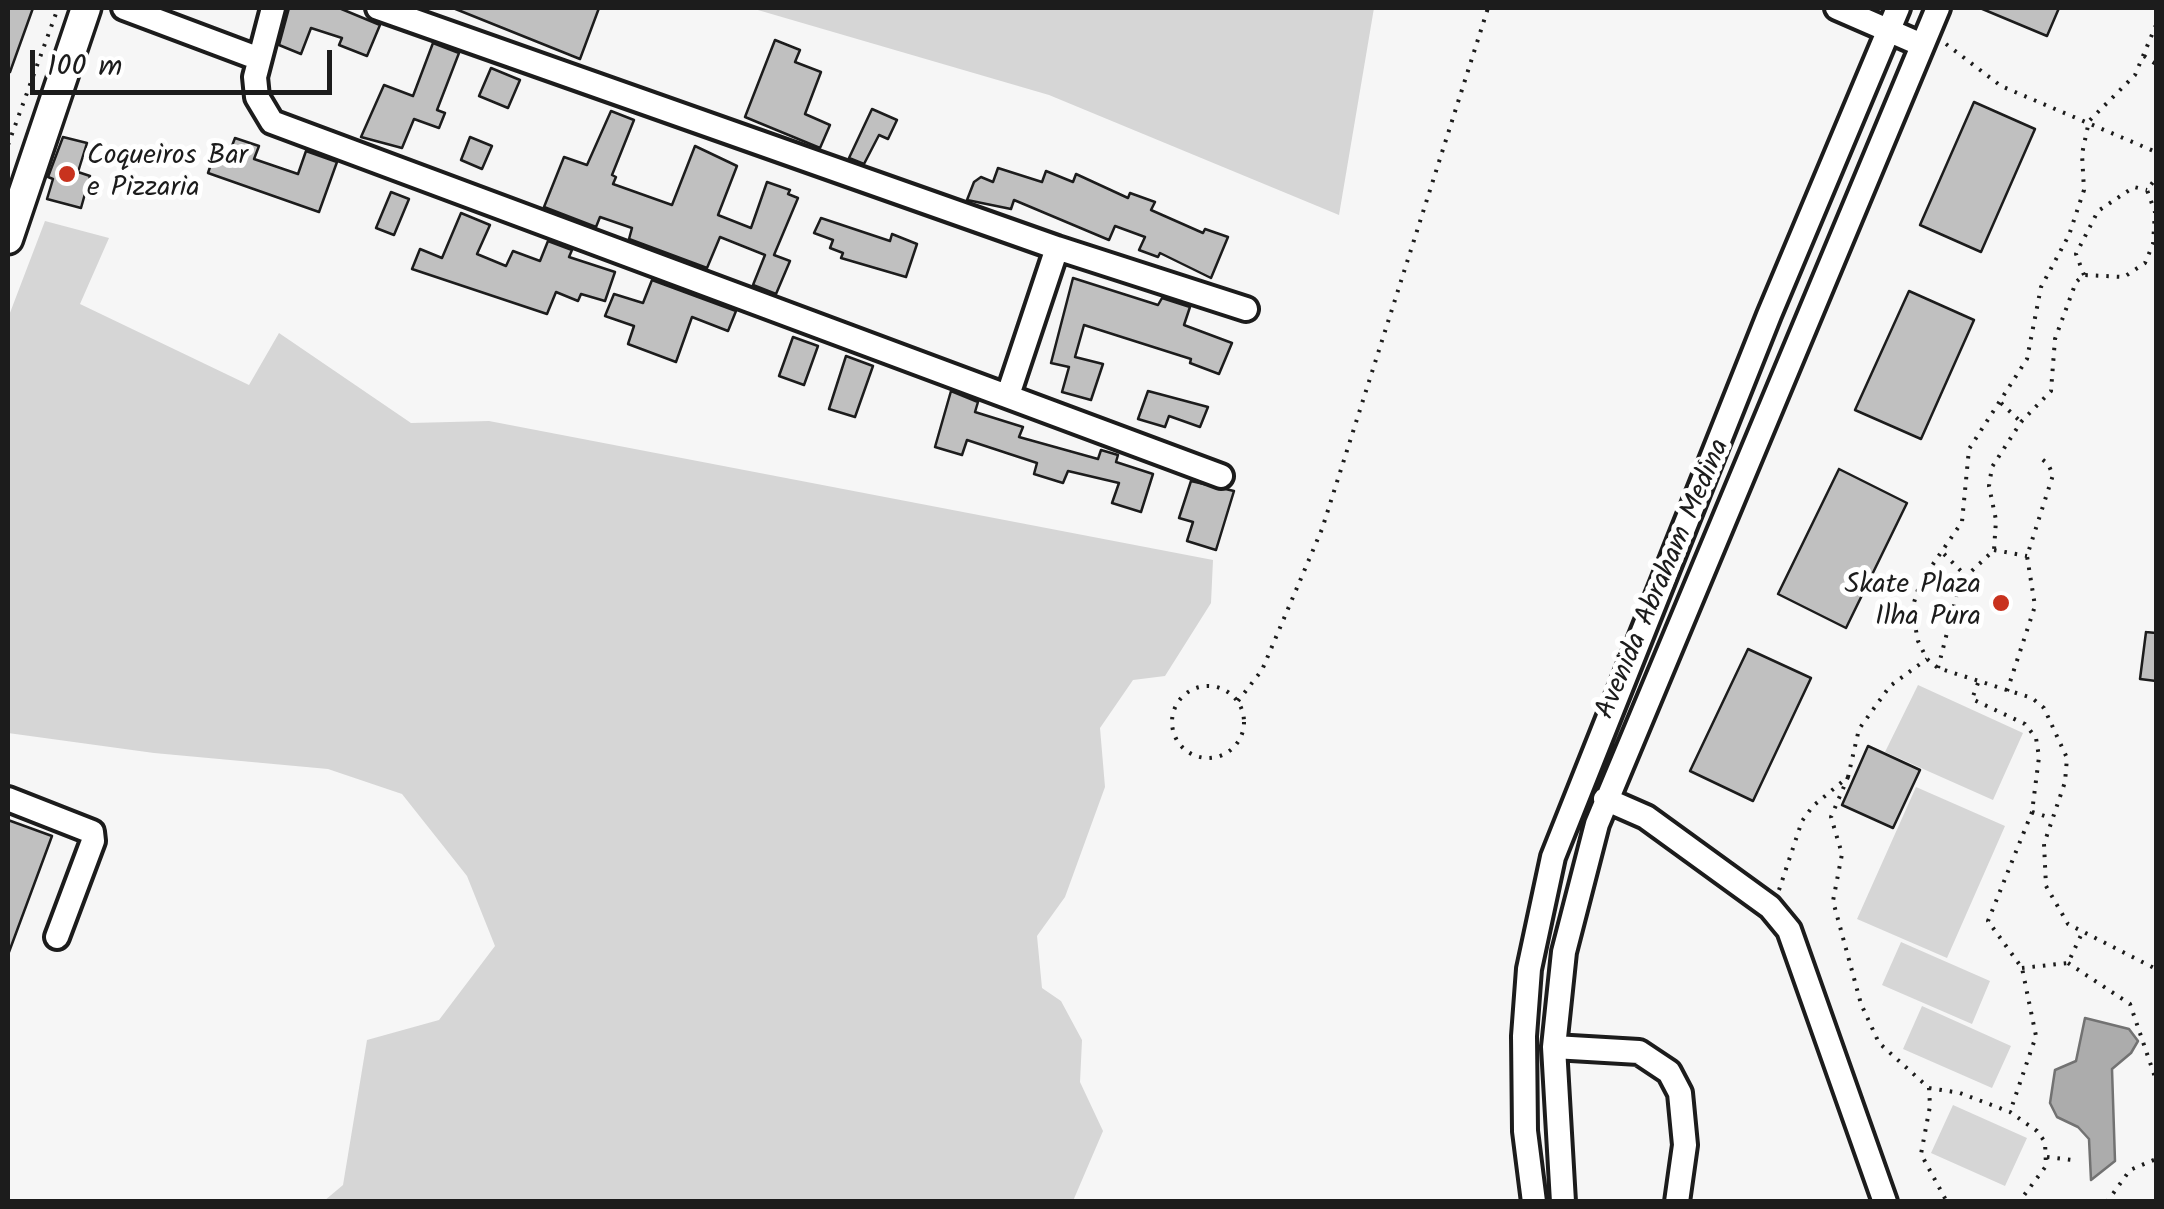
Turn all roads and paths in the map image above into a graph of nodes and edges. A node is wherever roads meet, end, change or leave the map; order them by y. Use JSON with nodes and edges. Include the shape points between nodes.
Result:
{"nodes":[{"id":1,"x":58,"y":8,"type":"edge"},
{"id":2,"x":86,"y":8,"type":"edge"},
{"id":3,"x":124,"y":8,"type":"edge"},
{"id":4,"x":273,"y":8,"type":"edge"},
{"id":5,"x":378,"y":8,"type":"edge"},
{"id":6,"x":1488,"y":8,"type":"edge"},
{"id":7,"x":1837,"y":8,"type":"edge"},
{"id":8,"x":1898,"y":8,"type":"edge"},
{"id":9,"x":1938,"y":8,"type":"edge"},
{"id":10,"x":2156,"y":25,"type":"edge"},
{"id":11,"x":1889,"y":30,"type":"junction"},
{"id":12,"x":1936,"y":48,"type":"junction"},
{"id":13,"x":2144,"y":56,"type":"junction"},
{"id":14,"x":257,"y":58,"type":"junction"},
{"id":15,"x":2156,"y":64,"type":"edge"},
{"id":16,"x":2089,"y":121,"type":"junction"},
{"id":17,"x":8,"y":145,"type":"edge"},
{"id":18,"x":2156,"y":152,"type":"edge"},
{"id":19,"x":2156,"y":178,"type":"edge"},
{"id":20,"x":2147,"y":190,"type":"junction"},
{"id":21,"x":2068,"y":235,"type":"junction"},
{"id":22,"x":8,"y":239,"type":"edge"},
{"id":23,"x":2081,"y":242,"type":"junction"},
{"id":24,"x":1057,"y":248,"type":"junction"},
{"id":25,"x":2084,"y":275,"type":"junction"},
{"id":26,"x":1246,"y":309,"type":"dead end"},
{"id":27,"x":1008,"y":395,"type":"junction"},
{"id":28,"x":2002,"y":403,"type":"junction"},
{"id":29,"x":2021,"y":422,"type":"junction"},
{"id":30,"x":2037,"y":455,"type":"dead end"},
{"id":31,"x":1221,"y":476,"type":"dead end"},
{"id":32,"x":1994,"y":550,"type":"junction"},
{"id":33,"x":1944,"y":554,"type":"junction"},
{"id":34,"x":2027,"y":556,"type":"junction"},
{"id":35,"x":1966,"y":576,"type":"junction"},
{"id":36,"x":1654,"y":600,"type":"junction"},
{"id":37,"x":1684,"y":614,"type":"junction"},
{"id":38,"x":1638,"y":641,"type":"junction"},
{"id":39,"x":1666,"y":656,"type":"junction"},
{"id":40,"x":1927,"y":659,"type":"junction"},
{"id":41,"x":1938,"y":668,"type":"junction"},
{"id":42,"x":1978,"y":683,"type":"junction"},
{"id":43,"x":2008,"y":690,"type":"junction"},
{"id":44,"x":1238,"y":701,"type":"junction"},
{"id":45,"x":1848,"y":777,"type":"junction"},
{"id":46,"x":8,"y":799,"type":"edge"},
{"id":47,"x":1605,"y":799,"type":"junction"},
{"id":48,"x":2032,"y":812,"type":"junction"},
{"id":49,"x":2051,"y":818,"type":"junction"},
{"id":50,"x":1770,"y":907,"type":"junction"},
{"id":51,"x":2082,"y":933,"type":"junction"},
{"id":52,"x":57,"y":937,"type":"dead end"},
{"id":53,"x":2068,"y":963,"type":"junction"},
{"id":54,"x":2022,"y":968,"type":"junction"},
{"id":55,"x":2156,"y":969,"type":"edge"},
{"id":56,"x":1554,"y":1047,"type":"junction"},
{"id":57,"x":2156,"y":1050,"type":"edge"},
{"id":58,"x":2148,"y":1051,"type":"junction"},
{"id":59,"x":2156,"y":1080,"type":"edge"},
{"id":60,"x":1929,"y":1088,"type":"junction"},
{"id":61,"x":2010,"y":1112,"type":"junction"},
{"id":62,"x":2047,"y":1158,"type":"junction"},
{"id":63,"x":2073,"y":1160,"type":"dead end"},
{"id":64,"x":2156,"y":1160,"type":"edge"},
{"id":65,"x":1534,"y":1202,"type":"edge"},
{"id":66,"x":1563,"y":1202,"type":"edge"},
{"id":67,"x":1677,"y":1202,"type":"edge"},
{"id":68,"x":1886,"y":1202,"type":"edge"},
{"id":69,"x":1948,"y":1202,"type":"edge"},
{"id":70,"x":2019,"y":1202,"type":"edge"},
{"id":71,"x":2106,"y":1202,"type":"edge"}],
"edges":[{"from":1,"to":17,"type":"path"},
{"from":2,"to":22,"type":"main road"},
{"from":3,"to":14,"type":"street"},
{"from":4,"to":14,"type":"street"},
{"from":5,"to":24,"type":"street"},
{"from":6,"to":44,"type":"path","via":[[1322,529],[1262,670]]},
{"from":7,"to":11,"type":"street"},
{"from":8,"to":11,"type":"street","name":"Avenida Abraham Medina"},
{"from":9,"to":12,"type":"street","name":"Avenida Abraham Medina"},
{"from":10,"to":13,"type":"path"},
{"from":11,"to":12,"type":"street"},
{"from":11,"to":36,"type":"street","name":"Avenida Abraham Medina"},
{"from":12,"to":16,"type":"path","via":[[2001,86]]},
{"from":12,"to":37,"type":"street","name":"Avenida Abraham Medina"},
{"from":13,"to":15,"type":"path"},
{"from":13,"to":16,"type":"path"},
{"from":14,"to":27,"type":"street","via":[[257,97],[272,122]]},
{"from":16,"to":18,"type":"path"},
{"from":16,"to":21,"type":"path","via":[[2084,190]]},
{"from":19,"to":20,"type":"path"},
{"from":20,"to":23,"type":"path","via":[[2134,187],[2098,211]]},
{"from":20,"to":25,"type":"path","via":[[2156,212],[2144,263],[2124,276]]},
{"from":21,"to":23,"type":"path"},
{"from":21,"to":28,"type":"path","via":[[2041,286],[2026,359]]},
{"from":23,"to":25,"type":"path","via":[[2076,254]]},
{"from":24,"to":26,"type":"street"},
{"from":24,"to":27,"type":"street"},
{"from":25,"to":29,"type":"path","via":[[2070,291],[2055,338],[2051,391]]},
{"from":27,"to":31,"type":"street"},
{"from":28,"to":29,"type":"path"},
{"from":28,"to":33,"type":"path","via":[[1969,450],[1962,522]]},
{"from":29,"to":32,"type":"path","via":[[1988,476]]},
{"from":30,"to":34,"type":"path","via":[[2053,475]]},
{"from":32,"to":34,"type":"path"},
{"from":32,"to":35,"type":"path"},
{"from":33,"to":35,"type":"path"},
{"from":33,"to":40,"type":"path","via":[[1920,582],[1912,609],[1912,627]]},
{"from":34,"to":43,"type":"path","via":[[2035,606]]},
{"from":35,"to":41,"type":"path"},
{"from":36,"to":37,"type":"street","via":[[1662,616]]},
{"from":36,"to":38,"type":"street","name":"Avenida Abraham Medina"},
{"from":37,"to":39,"type":"street","name":"Avenida Abraham Medina"},
{"from":38,"to":39,"type":"street","via":[[1659,639]]},
{"from":38,"to":65,"type":"street","name":"Avenida Abraham Medina","via":[[1552,857],[1538,916],[1522,1082]]},
{"from":39,"to":47,"type":"street","name":"Avenida Abraham Medina"},
{"from":40,"to":41,"type":"path"},
{"from":40,"to":45,"type":"path","via":[[1890,686],[1859,729]]},
{"from":41,"to":42,"type":"path"},
{"from":42,"to":43,"type":"path"},
{"from":42,"to":48,"type":"path","via":[[1972,699],[2025,724],[2036,738]]},
{"from":43,"to":49,"type":"path","via":[[2032,698],[2060,735],[2065,782]]},
{"from":44,"to":44,"type":"path","via":[[1215,686],[1187,692],[1172,716],[1178,744],[1202,758],[1230,752],[1244,728]]},
{"from":45,"to":50,"type":"path","via":[[1802,822]]},
{"from":45,"to":60,"type":"path","via":[[1831,817],[1842,854],[1833,900],[1861,1004],[1879,1043]]},
{"from":46,"to":52,"type":"street","via":[[92,832]]},
{"from":47,"to":50,"type":"street","via":[[1646,817]]},
{"from":47,"to":56,"type":"street","name":"Avenida Abraham Medina","via":[[1564,952]]},
{"from":48,"to":49,"type":"path"},
{"from":48,"to":54,"type":"path","via":[[1988,921]]},
{"from":49,"to":51,"type":"path","via":[[2046,886]]},
{"from":50,"to":68,"type":"street","via":[[1789,930],[1807,974]]},
{"from":51,"to":53,"type":"path"},
{"from":51,"to":55,"type":"path"},
{"from":53,"to":54,"type":"path"},
{"from":53,"to":58,"type":"path","via":[[2130,1004]]},
{"from":54,"to":61,"type":"path","via":[[2036,1036]]},
{"from":56,"to":66,"type":"street","name":"Avenida Abraham Medina"},
{"from":56,"to":67,"type":"street","via":[[1639,1052],[1670,1072],[1680,1093],[1685,1145]]},
{"from":57,"to":58,"type":"path"},
{"from":58,"to":59,"type":"path"},
{"from":60,"to":61,"type":"path"},
{"from":60,"to":69,"type":"path","via":[[1920,1154]]},
{"from":61,"to":62,"type":"path","via":[[2037,1131]]},
{"from":62,"to":63,"type":"path"},
{"from":62,"to":70,"type":"path"},
{"from":64,"to":71,"type":"path","via":[[2130,1170]]}]}
